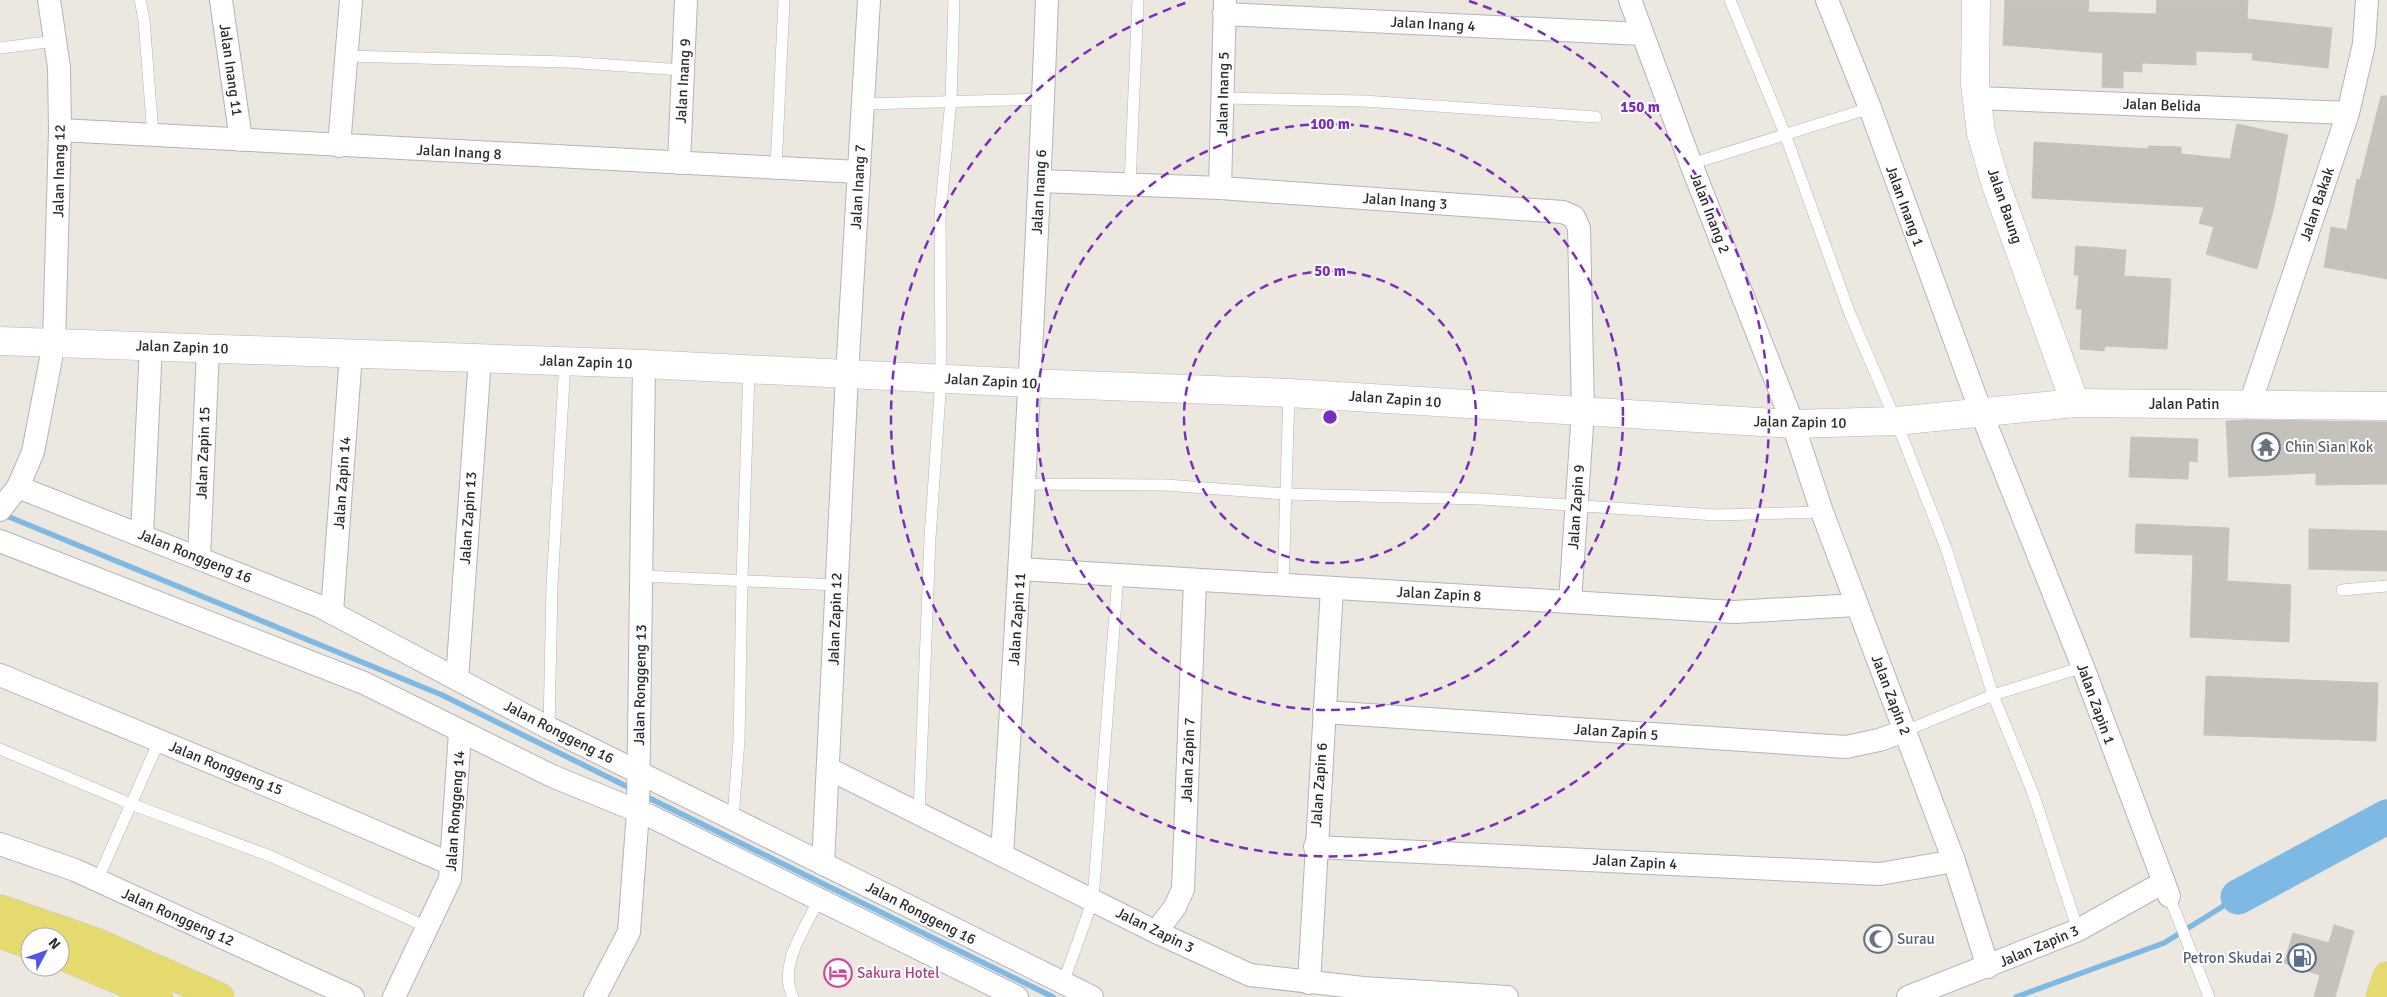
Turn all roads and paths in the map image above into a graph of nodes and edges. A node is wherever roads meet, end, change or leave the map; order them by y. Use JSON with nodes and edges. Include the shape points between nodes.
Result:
{"nodes":[{"id":1,"x":49,"y":0,"type":"edge"},
{"id":2,"x":140,"y":0,"type":"edge"},
{"id":3,"x":221,"y":0,"type":"edge"},
{"id":4,"x":351,"y":0,"type":"edge"},
{"id":5,"x":686,"y":0,"type":"edge"},
{"id":6,"x":784,"y":0,"type":"edge"},
{"id":7,"x":869,"y":0,"type":"edge"},
{"id":8,"x":954,"y":0,"type":"edge"},
{"id":9,"x":1047,"y":0,"type":"edge"},
{"id":10,"x":1138,"y":0,"type":"edge"},
{"id":11,"x":1630,"y":0,"type":"edge"},
{"id":12,"x":1730,"y":0,"type":"edge"},
{"id":13,"x":1827,"y":0,"type":"edge"},
{"id":14,"x":1976,"y":0,"type":"edge"},
{"id":15,"x":2368,"y":0,"type":"edge"},
{"id":16,"x":1225,"y":7,"type":"edge"},
{"id":17,"x":1642,"y":34,"type":"junction"},
{"id":18,"x":55,"y":41,"type":"junction"},
{"id":19,"x":0,"y":48,"type":"edge"},
{"id":20,"x":346,"y":56,"type":"junction"},
{"id":21,"x":683,"y":70,"type":"junction"},
{"id":22,"x":1224,"y":98,"type":"junction"},
{"id":23,"x":1977,"y":98,"type":"junction"},
{"id":24,"x":1043,"y":99,"type":"junction"},
{"id":25,"x":950,"y":100,"type":"junction"},
{"id":26,"x":863,"y":104,"type":"junction"},
{"id":27,"x":1870,"y":108,"type":"junction"},
{"id":28,"x":2348,"y":113,"type":"junction"},
{"id":29,"x":1596,"y":117,"type":"dead end"},
{"id":30,"x":60,"y":130,"type":"junction"},
{"id":31,"x":1785,"y":134,"type":"junction"},
{"id":32,"x":153,"y":135,"type":"junction"},
{"id":33,"x":241,"y":140,"type":"junction"},
{"id":34,"x":339,"y":146,"type":"junction"},
{"id":35,"x":679,"y":163,"type":"junction"},
{"id":36,"x":1691,"y":164,"type":"junction"},
{"id":37,"x":776,"y":168,"type":"junction"},
{"id":38,"x":859,"y":172,"type":"junction"},
{"id":39,"x":1040,"y":181,"type":"junction"},
{"id":40,"x":1130,"y":184,"type":"junction"},
{"id":41,"x":1220,"y":188,"type":"junction"},
{"id":42,"x":0,"y":341,"type":"edge"},
{"id":43,"x":54,"y":343,"type":"junction"},
{"id":44,"x":151,"y":346,"type":"junction"},
{"id":45,"x":208,"y":348,"type":"junction"},
{"id":46,"x":351,"y":354,"type":"junction"},
{"id":47,"x":480,"y":358,"type":"junction"},
{"id":48,"x":565,"y":361,"type":"junction"},
{"id":49,"x":644,"y":364,"type":"junction"},
{"id":50,"x":750,"y":370,"type":"junction"},
{"id":51,"x":847,"y":374,"type":"junction"},
{"id":52,"x":941,"y":379,"type":"junction"},
{"id":53,"x":1028,"y":383,"type":"junction"},
{"id":54,"x":1289,"y":393,"type":"junction"},
{"id":55,"x":2075,"y":403,"type":"junction"},
{"id":56,"x":2250,"y":404,"type":"junction"},
{"id":57,"x":2387,"y":406,"type":"edge"},
{"id":58,"x":1583,"y":411,"type":"junction"},
{"id":59,"x":1981,"y":412,"type":"junction"},
{"id":60,"x":1896,"y":421,"type":"junction"},
{"id":61,"x":1793,"y":424,"type":"junction"},
{"id":62,"x":1026,"y":484,"type":"junction"},
{"id":63,"x":1285,"y":494,"type":"junction"},
{"id":64,"x":8,"y":500,"type":"edge"},
{"id":65,"x":1577,"y":505,"type":"junction"},
{"id":66,"x":1822,"y":512,"type":"junction"},
{"id":67,"x":142,"y":535,"type":"junction"},
{"id":68,"x":0,"y":541,"type":"edge"},
{"id":69,"x":199,"y":558,"type":"junction"},
{"id":70,"x":1020,"y":569,"type":"junction"},
{"id":71,"x":1118,"y":575,"type":"junction"},
{"id":72,"x":643,"y":576,"type":"junction"},
{"id":73,"x":742,"y":580,"type":"junction"},
{"id":74,"x":1195,"y":580,"type":"junction"},
{"id":75,"x":836,"y":585,"type":"junction"},
{"id":76,"x":1283,"y":585,"type":"junction"},
{"id":77,"x":2387,"y":586,"type":"edge"},
{"id":78,"x":1332,"y":588,"type":"junction"},
{"id":79,"x":2342,"y":590,"type":"dead end"},
{"id":80,"x":1570,"y":602,"type":"junction"},
{"id":81,"x":1857,"y":605,"type":"junction"},
{"id":82,"x":332,"y":612,"type":"junction"},
{"id":83,"x":2083,"y":668,"type":"junction"},
{"id":84,"x":0,"y":675,"type":"edge"},
{"id":85,"x":457,"y":679,"type":"junction"},
{"id":86,"x":1993,"y":694,"type":"junction"},
{"id":87,"x":1324,"y":712,"type":"junction"},
{"id":88,"x":549,"y":728,"type":"junction"},
{"id":89,"x":1906,"y":731,"type":"junction"},
{"id":90,"x":460,"y":732,"type":"junction"},
{"id":91,"x":159,"y":741,"type":"junction"},
{"id":92,"x":0,"y":749,"type":"edge"},
{"id":93,"x":829,"y":769,"type":"junction"},
{"id":94,"x":638,"y":771,"type":"junction"},
{"id":95,"x":132,"y":804,"type":"junction"},
{"id":96,"x":638,"y":812,"type":"junction"},
{"id":97,"x":919,"y":814,"type":"junction"},
{"id":98,"x":733,"y":819,"type":"junction"},
{"id":99,"x":0,"y":844,"type":"edge"},
{"id":100,"x":1315,"y":846,"type":"junction"},
{"id":101,"x":1002,"y":855,"type":"junction"},
{"id":102,"x":1954,"y":861,"type":"junction"},
{"id":103,"x":451,"y":864,"type":"junction"},
{"id":104,"x":823,"y":864,"type":"junction"},
{"id":105,"x":97,"y":881,"type":"junction"},
{"id":106,"x":2166,"y":889,"type":"junction"},
{"id":107,"x":819,"y":899,"type":"junction"},
{"id":108,"x":1093,"y":900,"type":"junction"},
{"id":109,"x":0,"y":909,"type":"edge"},
{"id":110,"x":427,"y":928,"type":"junction"},
{"id":111,"x":2078,"y":930,"type":"junction"},
{"id":112,"x":1156,"y":932,"type":"junction"},
{"id":113,"x":0,"y":934,"type":"edge"},
{"id":114,"x":20,"y":941,"type":"edge"},
{"id":115,"x":70,"y":959,"type":"edge"},
{"id":116,"x":1988,"y":967,"type":"junction"},
{"id":117,"x":2387,"y":976,"type":"edge"},
{"id":118,"x":1063,"y":983,"type":"junction"},
{"id":119,"x":1309,"y":983,"type":"junction"},
{"id":120,"x":1358,"y":993,"type":"edge"},
{"id":121,"x":159,"y":997,"type":"edge"},
{"id":122,"x":220,"y":997,"type":"edge"},
{"id":123,"x":353,"y":997,"type":"edge"},
{"id":124,"x":394,"y":997,"type":"edge"},
{"id":125,"x":595,"y":997,"type":"edge"},
{"id":126,"x":793,"y":997,"type":"edge"},
{"id":127,"x":1017,"y":997,"type":"edge"},
{"id":128,"x":1092,"y":997,"type":"edge"},
{"id":129,"x":1507,"y":997,"type":"edge"},
{"id":130,"x":1908,"y":997,"type":"edge"},
{"id":131,"x":2209,"y":997,"type":"edge"},
{"id":132,"x":2380,"y":997,"type":"edge"}],
"edges":[{"from":1,"to":18,"type":"street","name":"Jalan Inang 12"},
{"from":2,"to":32,"type":"lane"},
{"from":3,"to":33,"type":"street","name":"Jalan Inang 11"},
{"from":4,"to":20,"type":"street"},
{"from":5,"to":21,"type":"street","name":"Jalan Inang 9"},
{"from":6,"to":37,"type":"lane"},
{"from":7,"to":26,"type":"street","name":"Jalan Inang 7"},
{"from":8,"to":25,"type":"lane"},
{"from":9,"to":24,"type":"street","name":"Jalan Inang 6"},
{"from":10,"to":40,"type":"lane"},
{"from":11,"to":17,"type":"street","name":"Jalan Inang 2"},
{"from":12,"to":31,"type":"lane"},
{"from":13,"to":27,"type":"street","name":"Jalan Inang 1"},
{"from":14,"to":23,"type":"street","name":"Jalan Baung"},
{"from":15,"to":28,"type":"street","name":"Jalan Bakak","via":[[2364,44]]},
{"from":16,"to":17,"type":"street","name":"Jalan Inang 4"},
{"from":16,"to":22,"type":"street","name":"Jalan Inang 5"},
{"from":17,"to":36,"type":"street","name":"Jalan Inang 2"},
{"from":18,"to":19,"type":"lane"},
{"from":18,"to":30,"type":"street","name":"Jalan Inang 12","via":[[59,67]]},
{"from":20,"to":21,"type":"lane","via":[[567,62]]},
{"from":20,"to":34,"type":"street"},
{"from":21,"to":35,"type":"street","name":"Jalan Inang 9"},
{"from":22,"to":29,"type":"lane","via":[[1364,101]]},
{"from":22,"to":41,"type":"street","name":"Jalan Inang 5"},
{"from":23,"to":28,"type":"street","name":"Jalan Belida"},
{"from":23,"to":55,"type":"street","name":"Jalan Baung","via":[[1982,133],[1996,185]]},
{"from":24,"to":25,"type":"lane"},
{"from":24,"to":39,"type":"street","name":"Jalan Inang 6"},
{"from":25,"to":26,"type":"lane"},
{"from":25,"to":52,"type":"lane","via":[[940,216]]},
{"from":26,"to":38,"type":"street","name":"Jalan Inang 7"},
{"from":27,"to":31,"type":"lane"},
{"from":27,"to":59,"type":"street","name":"Jalan Inang 1"},
{"from":28,"to":56,"type":"street","name":"Jalan Bakak"},
{"from":30,"to":32,"type":"street","name":"Jalan Inang 8"},
{"from":30,"to":43,"type":"street","name":"Jalan Inang 12"},
{"from":31,"to":36,"type":"lane"},
{"from":31,"to":60,"type":"lane","via":[[1850,314]]},
{"from":32,"to":33,"type":"street","name":"Jalan Inang 8"},
{"from":33,"to":34,"type":"street","name":"Jalan Inang 8"},
{"from":34,"to":35,"type":"street","name":"Jalan Inang 8"},
{"from":35,"to":37,"type":"street","name":"Jalan Inang 8"},
{"from":36,"to":61,"type":"street","name":"Jalan Inang 2"},
{"from":37,"to":38,"type":"street","name":"Jalan Inang 8"},
{"from":38,"to":51,"type":"street","name":"Jalan Inang 7"},
{"from":39,"to":40,"type":"street","name":"Jalan Inang 3"},
{"from":39,"to":53,"type":"street","name":"Jalan Inang 6"},
{"from":40,"to":41,"type":"street","name":"Jalan Inang 3"},
{"from":41,"to":58,"type":"street","name":"Jalan Inang 3","via":[[1563,212],[1574,217],[1579,228]]},
{"from":42,"to":43,"type":"street","name":"Jalan Zapin 10"},
{"from":43,"to":44,"type":"street","name":"Jalan Zapin 10"},
{"from":43,"to":64,"type":"street","name":"Jalan Inang 12","via":[[33,452]]},
{"from":44,"to":45,"type":"street","name":"Jalan Zapin 10"},
{"from":44,"to":67,"type":"street"},
{"from":45,"to":46,"type":"street","name":"Jalan Zapin 10"},
{"from":45,"to":69,"type":"street","name":"Jalan Zapin 15"},
{"from":46,"to":47,"type":"street","name":"Jalan Zapin 10"},
{"from":46,"to":82,"type":"street","name":"Jalan Zapin 14"},
{"from":47,"to":48,"type":"street","name":"Jalan Zapin 10"},
{"from":47,"to":85,"type":"street","name":"Jalan Zapin 13"},
{"from":48,"to":49,"type":"street","name":"Jalan Zapin 10"},
{"from":48,"to":88,"type":"lane","via":[[552,586]]},
{"from":49,"to":50,"type":"street","name":"Jalan Zapin 10"},
{"from":49,"to":72,"type":"street","name":"Jalan Ronggeng 13"},
{"from":50,"to":51,"type":"street","name":"Jalan Zapin 10"},
{"from":50,"to":73,"type":"lane"},
{"from":51,"to":52,"type":"street","name":"Jalan Zapin 10"},
{"from":51,"to":75,"type":"street","name":"Jalan Zapin 12"},
{"from":52,"to":53,"type":"street","name":"Jalan Zapin 10"},
{"from":52,"to":97,"type":"lane","via":[[930,538]]},
{"from":53,"to":54,"type":"street","name":"Jalan Zapin 10"},
{"from":53,"to":62,"type":"street","name":"Jalan Zapin 11"},
{"from":54,"to":58,"type":"street","name":"Jalan Zapin 10"},
{"from":54,"to":63,"type":"lane"},
{"from":55,"to":56,"type":"street","name":"Jalan Patin"},
{"from":55,"to":59,"type":"street","name":"Jalan Patin"},
{"from":56,"to":57,"type":"street","name":"Jalan Patin"},
{"from":58,"to":61,"type":"street","name":"Jalan Zapin 10"},
{"from":58,"to":65,"type":"street","name":"Jalan Zapin 9"},
{"from":59,"to":60,"type":"street","name":"Jalan Zapin 10"},
{"from":59,"to":83,"type":"street","name":"Jalan Zapin 1"},
{"from":60,"to":61,"type":"street","name":"Jalan Zapin 10"},
{"from":60,"to":86,"type":"lane","via":[[1946,548]]},
{"from":61,"to":66,"type":"street","name":"Jalan Zapin 2"},
{"from":62,"to":63,"type":"lane","via":[[1166,485]]},
{"from":62,"to":70,"type":"street","name":"Jalan Zapin 11"},
{"from":63,"to":65,"type":"lane"},
{"from":63,"to":76,"type":"lane"},
{"from":64,"to":67,"type":"street","name":"Jalan Ronggeng 16"},
{"from":65,"to":66,"type":"lane","via":[[1716,515]]},
{"from":65,"to":80,"type":"street","name":"Jalan Zapin 9"},
{"from":66,"to":81,"type":"street","name":"Jalan Zapin 2"},
{"from":67,"to":69,"type":"street","name":"Jalan Ronggeng 16"},
{"from":68,"to":90,"type":"street","via":[[364,683]]},
{"from":69,"to":82,"type":"street","name":"Jalan Ronggeng 16"},
{"from":70,"to":71,"type":"street","name":"Jalan Zapin 8"},
{"from":70,"to":101,"type":"street","name":"Jalan Zapin 11"},
{"from":71,"to":74,"type":"street","name":"Jalan Zapin 8"},
{"from":71,"to":108,"type":"lane"},
{"from":72,"to":73,"type":"lane"},
{"from":72,"to":94,"type":"street","name":"Jalan Ronggeng 13"},
{"from":73,"to":75,"type":"lane"},
{"from":73,"to":98,"type":"lane","via":[[740,740]]},
{"from":74,"to":76,"type":"street","name":"Jalan Zapin 8"},
{"from":74,"to":112,"type":"street","name":"Jalan Zapin 7","via":[[1183,889],[1176,906]]},
{"from":75,"to":93,"type":"street","name":"Jalan Zapin 12"},
{"from":76,"to":78,"type":"street","name":"Jalan Zapin 8"},
{"from":77,"to":79,"type":"lane"},
{"from":78,"to":80,"type":"street","name":"Jalan Zapin 8"},
{"from":78,"to":87,"type":"street","name":"Jalan Zapin 6"},
{"from":80,"to":81,"type":"street","name":"Jalan Zapin 8","via":[[1734,612]]},
{"from":81,"to":89,"type":"street","name":"Jalan Zapin 2"},
{"from":82,"to":85,"type":"street","name":"Jalan Ronggeng 16"},
{"from":83,"to":86,"type":"lane"},
{"from":83,"to":106,"type":"street","name":"Jalan Zapin 1"},
{"from":84,"to":91,"type":"street","name":"Jalan Ronggeng 15"},
{"from":85,"to":88,"type":"street","name":"Jalan Ronggeng 16"},
{"from":86,"to":89,"type":"lane"},
{"from":86,"to":111,"type":"lane","via":[[2033,793]]},
{"from":87,"to":89,"type":"street","name":"Jalan Zapin 5","via":[[1846,747]]},
{"from":87,"to":100,"type":"street","name":"Jalan Zapin 6"},
{"from":88,"to":94,"type":"street","name":"Jalan Ronggeng 16"},
{"from":89,"to":102,"type":"street","name":"Jalan Zapin 2"},
{"from":90,"to":96,"type":"street"},
{"from":90,"to":103,"type":"street","name":"Jalan Ronggeng 14"},
{"from":91,"to":95,"type":"lane"},
{"from":91,"to":103,"type":"street","name":"Jalan Ronggeng 15"},
{"from":92,"to":95,"type":"lane"},
{"from":93,"to":97,"type":"street","name":"Jalan Zapin 3"},
{"from":93,"to":104,"type":"street","name":"Jalan Zapin 12"},
{"from":94,"to":96,"type":"street","name":"Jalan Ronggeng 13"},
{"from":94,"to":98,"type":"street","name":"Jalan Ronggeng 16"},
{"from":95,"to":105,"type":"lane"},
{"from":95,"to":110,"type":"lane","via":[[270,856]]},
{"from":96,"to":107,"type":"street"},
{"from":96,"to":125,"type":"street","name":"Jalan Ronggeng 13","via":[[629,932]]},
{"from":97,"to":101,"type":"street","name":"Jalan Zapin 3"},
{"from":98,"to":104,"type":"street","name":"Jalan Ronggeng 16"},
{"from":99,"to":105,"type":"street","name":"Jalan Ronggeng 12"},
{"from":100,"to":102,"type":"street","name":"Jalan Zapin 4","via":[[1880,874]]},
{"from":100,"to":119,"type":"street","name":"Jalan Zapin 6"},
{"from":101,"to":108,"type":"street","name":"Jalan Zapin 3"},
{"from":102,"to":116,"type":"street","name":"Jalan Zapin 2"},
{"from":103,"to":110,"type":"street","name":"Jalan Ronggeng 14","via":[[450,878]]},
{"from":104,"to":118,"type":"street","name":"Jalan Ronggeng 16"},
{"from":105,"to":123,"type":"street","name":"Jalan Ronggeng 12"},
{"from":106,"to":111,"type":"street","name":"Jalan Zapin 3"},
{"from":106,"to":131,"type":"lane","name":"Jalan Zapin 1"},
{"from":107,"to":126,"type":"lane","via":[[789,962],[787,975]]},
{"from":107,"to":127,"type":"street"},
{"from":108,"to":112,"type":"street","name":"Jalan Zapin 3"},
{"from":108,"to":118,"type":"lane"},
{"from":109,"to":122,"type":"main road","via":[[96,942]]},
{"from":110,"to":124,"type":"street","name":"Jalan Ronggeng 14"},
{"from":111,"to":116,"type":"street","name":"Jalan Zapin 3"},
{"from":112,"to":119,"type":"street","name":"Jalan Zapin 3","via":[[1250,974]]},
{"from":113,"to":114,"type":"main road"},
{"from":115,"to":121,"type":"main road"},
{"from":116,"to":130,"type":"street","name":"Jalan Zapin 3"},
{"from":117,"to":132,"type":"main road"},
{"from":118,"to":128,"type":"street","name":"Jalan Ronggeng 16"},
{"from":119,"to":120,"type":"street","name":"Jalan Zapin 3"},
{"from":120,"to":129,"type":"street","name":"Jalan Zapin 3"}]}
